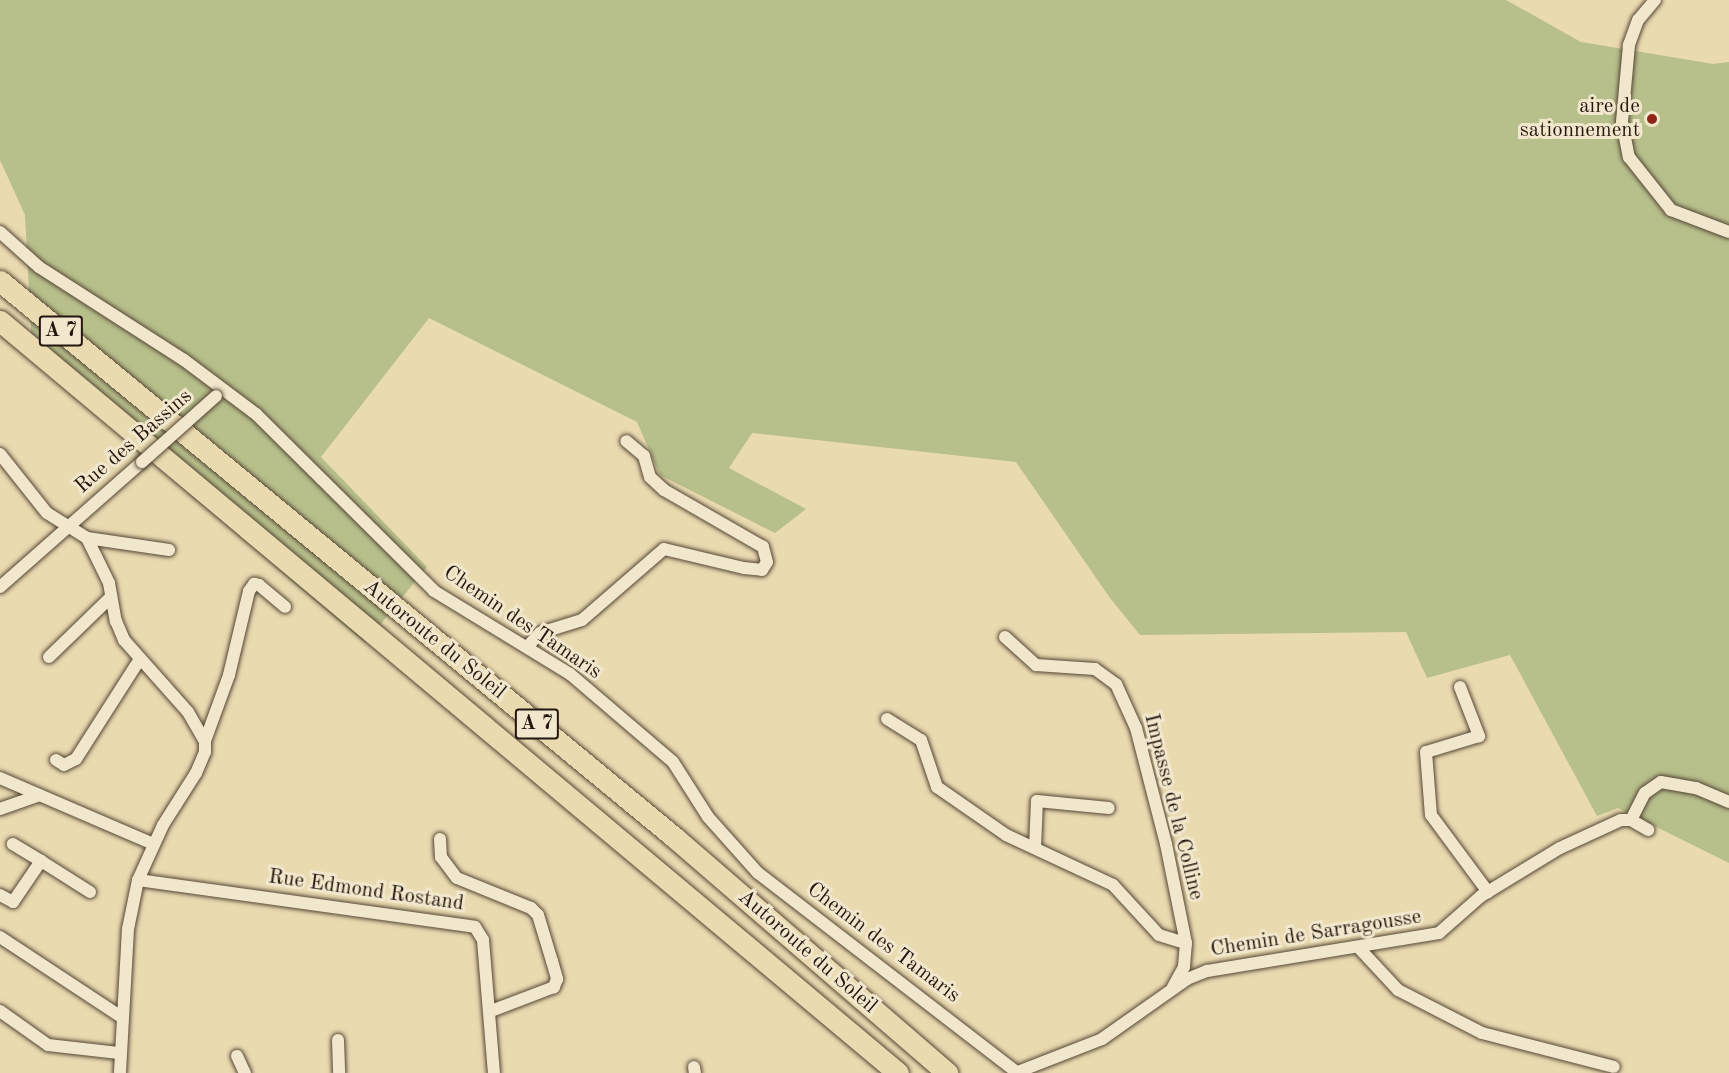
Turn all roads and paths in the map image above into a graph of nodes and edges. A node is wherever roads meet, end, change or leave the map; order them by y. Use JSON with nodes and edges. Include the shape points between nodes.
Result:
{"nodes":[{"id":1,"x":1655,"y":0,"type":"edge"},
{"id":2,"x":0,"y":232,"type":"edge"},
{"id":3,"x":1729,"y":232,"type":"edge"},
{"id":4,"x":0,"y":267,"type":"edge"},
{"id":5,"x":0,"y":281,"type":"edge"},
{"id":6,"x":0,"y":321,"type":"edge"},
{"id":7,"x":0,"y":337,"type":"edge"},
{"id":8,"x":122,"y":381,"type":"junction"},
{"id":9,"x":220,"y":392,"type":"junction"},
{"id":10,"x":99,"y":405,"type":"junction"},
{"id":11,"x":626,"y":441,"type":"dead end"},
{"id":12,"x":0,"y":454,"type":"edge"},
{"id":13,"x":70,"y":524,"type":"junction"},
{"id":14,"x":87,"y":537,"type":"junction"},
{"id":15,"x":169,"y":550,"type":"dead end"},
{"id":16,"x":0,"y":587,"type":"edge"},
{"id":17,"x":111,"y":597,"type":"junction"},
{"id":18,"x":285,"y":607,"type":"dead end"},
{"id":19,"x":1005,"y":637,"type":"dead end"},
{"id":20,"x":527,"y":647,"type":"junction"},
{"id":21,"x":49,"y":657,"type":"dead end"},
{"id":22,"x":140,"y":659,"type":"junction"},
{"id":23,"x":1460,"y":687,"type":"dead end"},
{"id":24,"x":886,"y":719,"type":"dead end"},
{"id":25,"x":205,"y":741,"type":"junction"},
{"id":26,"x":56,"y":760,"type":"dead end"},
{"id":27,"x":0,"y":778,"type":"edge"},
{"id":28,"x":40,"y":795,"type":"junction"},
{"id":29,"x":1729,"y":802,"type":"edge"},
{"id":30,"x":1109,"y":808,"type":"dead end"},
{"id":31,"x":0,"y":809,"type":"edge"},
{"id":32,"x":1631,"y":820,"type":"junction"},
{"id":33,"x":1648,"y":830,"type":"dead end"},
{"id":34,"x":440,"y":839,"type":"dead end"},
{"id":35,"x":13,"y":844,"type":"dead end"},
{"id":36,"x":153,"y":844,"type":"junction"},
{"id":37,"x":1035,"y":848,"type":"junction"},
{"id":38,"x":41,"y":861,"type":"junction"},
{"id":39,"x":138,"y":880,"type":"junction"},
{"id":40,"x":90,"y":892,"type":"dead end"},
{"id":41,"x":1488,"y":892,"type":"junction"},
{"id":42,"x":0,"y":895,"type":"edge"},
{"id":43,"x":0,"y":937,"type":"edge"},
{"id":44,"x":1186,"y":943,"type":"junction"},
{"id":45,"x":1359,"y":948,"type":"junction"},
{"id":46,"x":1170,"y":992,"type":"junction"},
{"id":47,"x":0,"y":1011,"type":"edge"},
{"id":48,"x":491,"y":1011,"type":"junction"},
{"id":49,"x":120,"y":1017,"type":"junction"},
{"id":50,"x":338,"y":1040,"type":"dead end"},
{"id":51,"x":119,"y":1053,"type":"junction"},
{"id":52,"x":237,"y":1056,"type":"dead end"},
{"id":53,"x":1614,"y":1066,"type":"dead end"},
{"id":54,"x":120,"y":1073,"type":"edge"},
{"id":55,"x":245,"y":1073,"type":"edge"},
{"id":56,"x":339,"y":1073,"type":"edge"},
{"id":57,"x":494,"y":1073,"type":"edge"},
{"id":58,"x":898,"y":1073,"type":"edge"},
{"id":59,"x":947,"y":1073,"type":"edge"},
{"id":60,"x":1017,"y":1073,"type":"edge"}],
"edges":[{"from":1,"to":3,"type":"street","via":[[1638,20],[1629,45],[1622,122],[1629,157],[1671,210]]},
{"from":2,"to":9,"type":"street","name":"Chemin des Tamaris","via":[[39,267]]},
{"from":4,"to":8,"type":"highway"},
{"from":5,"to":8,"type":"highway","name":"Autoroute du Soleil","number":"A 7"},
{"from":6,"to":10,"type":"highway","name":"Autoroute du Soleil","number":"A 7"},
{"from":7,"to":10,"type":"highway"},
{"from":8,"to":59,"type":"highway","name":"Autoroute du Soleil","number":"A 7","via":[[674,837]]},
{"from":9,"to":13,"type":"street","name":"Rue des Bassins","bridge":true},
{"from":9,"to":20,"type":"street","name":"Chemin des Tamaris","via":[[256,414],[434,591]]},
{"from":10,"to":58,"type":"highway","name":"Autoroute du Soleil","number":"A 7"},
{"from":11,"to":20,"type":"street","via":[[644,456],[650,477],[664,490],[763,547],[767,562],[762,570],[744,568],[664,549],[582,620],[540,633]]},
{"from":12,"to":13,"type":"street","via":[[47,513]]},
{"from":13,"to":14,"type":"street"},
{"from":13,"to":16,"type":"street","name":"Rue des Bassins"},
{"from":14,"to":15,"type":"street"},
{"from":14,"to":17,"type":"street","via":[[98,554]]},
{"from":17,"to":21,"type":"street"},
{"from":17,"to":22,"type":"street","via":[[124,640]]},
{"from":18,"to":25,"type":"street","via":[[258,585],[254,584],[249,591],[229,675]]},
{"from":19,"to":44,"type":"street","name":"Impasse de la Colline","via":[[1036,665],[1095,669],[1116,684],[1136,728]]},
{"from":20,"to":60,"type":"street","name":"Chemin des Tamaris","via":[[570,674],[673,762],[708,817],[758,873]]},
{"from":22,"to":25,"type":"street","via":[[188,712]]},
{"from":22,"to":26,"type":"street","via":[[76,759],[64,765]]},
{"from":23,"to":41,"type":"street","via":[[1479,736],[1426,752],[1431,815]]},
{"from":24,"to":37,"type":"street","via":[[921,740],[937,787],[1006,834]]},
{"from":25,"to":36,"type":"street","via":[[196,773]]},
{"from":27,"to":28,"type":"street"},
{"from":28,"to":31,"type":"street"},
{"from":28,"to":36,"type":"street"},
{"from":29,"to":32,"type":"street","via":[[1696,788],[1661,783],[1645,794]]},
{"from":30,"to":37,"type":"street","via":[[1037,801]]},
{"from":32,"to":33,"type":"street"},
{"from":32,"to":41,"type":"street","name":"Chemin de Sarragousse","via":[[1621,820],[1560,848]]},
{"from":34,"to":48,"type":"street","via":[[441,857],[456,878],[531,908],[538,915],[552,961],[557,979],[554,987]]},
{"from":35,"to":38,"type":"street"},
{"from":36,"to":39,"type":"street"},
{"from":37,"to":44,"type":"street","via":[[1113,885],[1159,935]]},
{"from":38,"to":40,"type":"street"},
{"from":38,"to":42,"type":"street","via":[[13,902]]},
{"from":39,"to":48,"type":"street","name":"Rue Edmond Rostand","via":[[464,922],[475,927],[483,940]]},
{"from":39,"to":49,"type":"street","via":[[128,929]]},
{"from":41,"to":45,"type":"street","name":"Chemin de Sarragousse","via":[[1439,933]]},
{"from":43,"to":49,"type":"street"},
{"from":44,"to":46,"type":"street","name":"Impasse de la Colline","via":[[1184,967]]},
{"from":45,"to":46,"type":"street","name":"Chemin de Sarragousse","via":[[1207,971]]},
{"from":45,"to":53,"type":"street","via":[[1398,990],[1482,1033]]},
{"from":46,"to":60,"type":"street","name":"Chemin de Sarragousse","via":[[1102,1039]]},
{"from":47,"to":51,"type":"street","via":[[48,1045]]},
{"from":48,"to":57,"type":"street","name":"Rue Edmond Rostand"},
{"from":49,"to":51,"type":"street"},
{"from":50,"to":56,"type":"street"},
{"from":51,"to":54,"type":"street"},
{"from":52,"to":55,"type":"street"}]}
